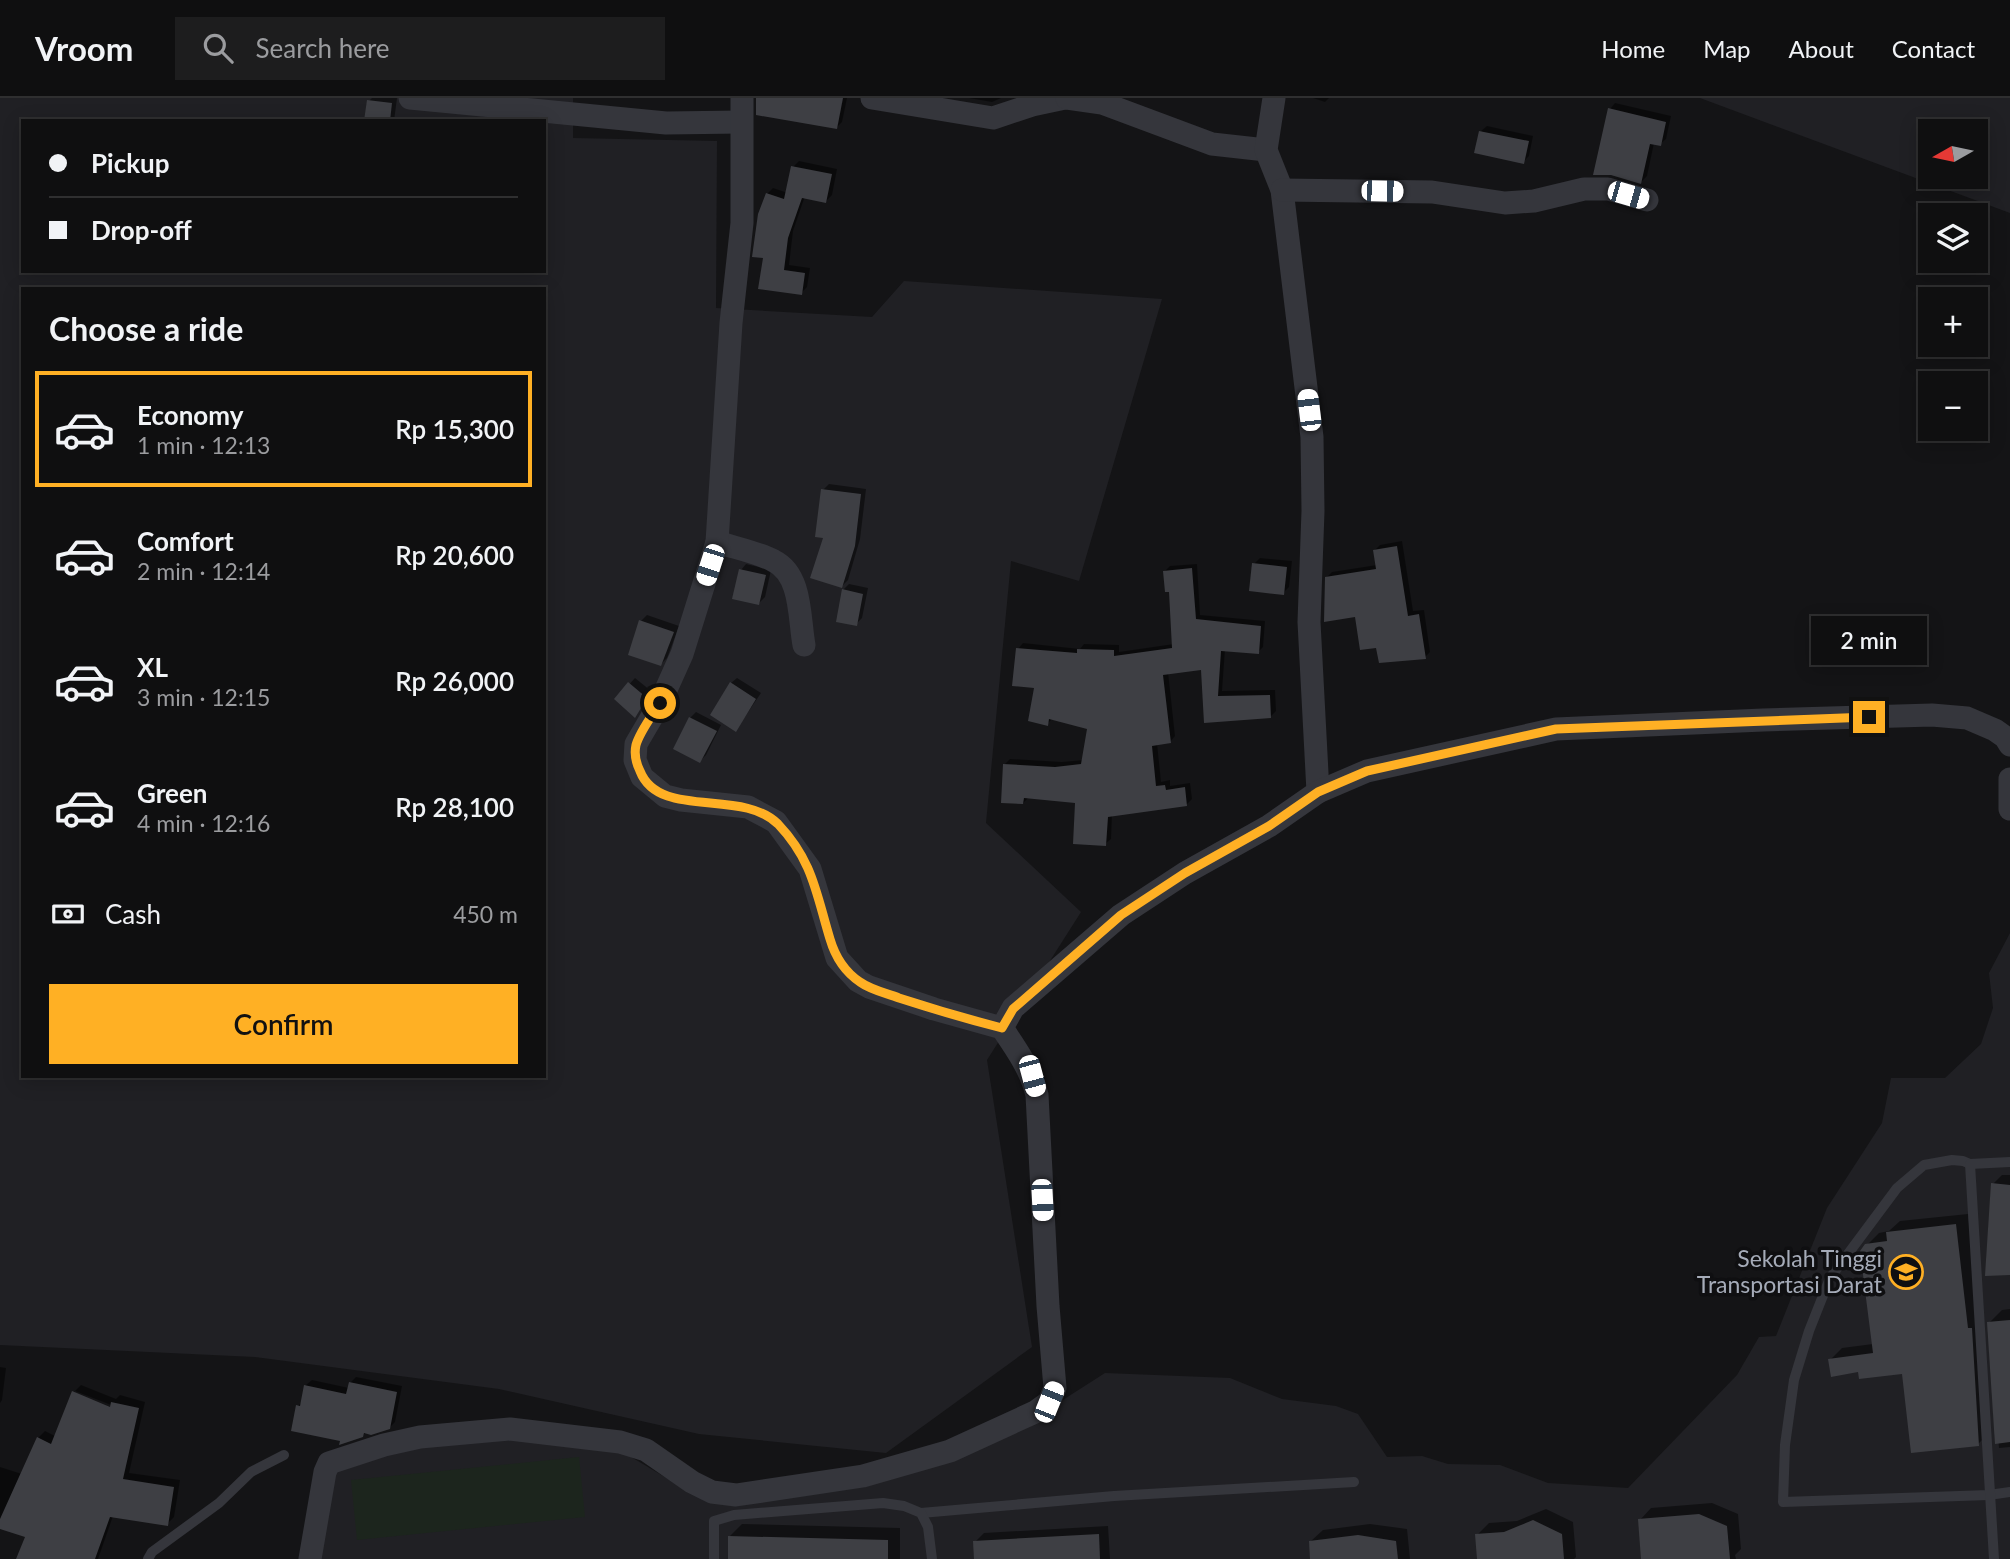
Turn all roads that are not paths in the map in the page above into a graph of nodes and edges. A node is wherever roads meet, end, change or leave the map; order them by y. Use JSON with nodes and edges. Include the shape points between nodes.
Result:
{"nodes":[{"id":1,"x":410,"y":98,"type":"edge"},
{"id":2,"x":742,"y":98,"type":"edge"},
{"id":3,"x":872,"y":98,"type":"edge"},
{"id":4,"x":1066,"y":98,"type":"edge"},
{"id":5,"x":1274,"y":98,"type":"edge"},
{"id":6,"x":741,"y":122,"type":"junction"},
{"id":7,"x":1266,"y":150,"type":"junction"},
{"id":8,"x":1282,"y":190,"type":"junction"},
{"id":9,"x":1647,"y":200,"type":"dead end"},
{"id":10,"x":717,"y":542,"type":"junction"},
{"id":11,"x":804,"y":645,"type":"dead end"},
{"id":12,"x":2010,"y":745,"type":"edge"},
{"id":13,"x":2010,"y":779,"type":"edge"},
{"id":14,"x":1318,"y":792,"type":"junction"},
{"id":15,"x":2010,"y":808,"type":"edge"},
{"id":16,"x":1002,"y":1028,"type":"junction"},
{"id":17,"x":2010,"y":1162,"type":"edge"},
{"id":18,"x":1970,"y":1164,"type":"junction"},
{"id":19,"x":284,"y":1455,"type":"dead end"},
{"id":20,"x":1354,"y":1482,"type":"dead end"},
{"id":21,"x":2010,"y":1492,"type":"edge"},
{"id":22,"x":1989,"y":1495,"type":"junction"},
{"id":23,"x":921,"y":1513,"type":"junction"},
{"id":24,"x":148,"y":1559,"type":"edge"},
{"id":25,"x":310,"y":1559,"type":"edge"},
{"id":26,"x":714,"y":1559,"type":"edge"},
{"id":27,"x":932,"y":1559,"type":"edge"},
{"id":28,"x":1994,"y":1559,"type":"edge"}],
"edges":[{"from":1,"to":6,"type":"street","via":[[666,122]]},
{"from":2,"to":6,"type":"street"},
{"from":3,"to":4,"type":"street","via":[[993,118]]},
{"from":4,"to":7,"type":"street","via":[[1102,103],[1212,144]]},
{"from":5,"to":7,"type":"street"},
{"from":6,"to":10,"type":"street","via":[[742,223]]},
{"from":7,"to":8,"type":"street"},
{"from":8,"to":9,"type":"street","via":[[1432,192],[1505,203],[1608,189]]},
{"from":8,"to":14,"type":"street","via":[[1312,437],[1309,622]]},
{"from":10,"to":11,"type":"street","via":[[774,560],[787,570],[797,594]]},
{"from":10,"to":16,"type":"street","via":[[682,654],[636,744],[635,760],[642,777],[665,796],[748,807],[776,822],[810,869],[837,958],[858,981]]},
{"from":12,"to":14,"type":"street","via":[[1985,724],[1932,715],[1556,729],[1367,771]]},
{"from":13,"to":15,"type":"street"},
{"from":14,"to":16,"type":"street","via":[[1121,915],[1013,1009]]},
{"from":16,"to":25,"type":"street","via":[[1032,1076],[1037,1095],[1055,1388],[1049,1402],[950,1451],[863,1476],[736,1494],[712,1492],[646,1450],[620,1442],[510,1429],[420,1437],[329,1463]]},
{"from":17,"to":18,"type":"lane"},
{"from":18,"to":22,"type":"lane"},
{"from":18,"to":22,"type":"lane","via":[[1952,1160],[1924,1165],[1897,1188],[1830,1278],[1794,1380],[1783,1502]]},
{"from":19,"to":24,"type":"lane","via":[[251,1472]]},
{"from":20,"to":23,"type":"lane"},
{"from":21,"to":22,"type":"lane"},
{"from":22,"to":28,"type":"lane"},
{"from":23,"to":26,"type":"lane","via":[[883,1503],[734,1515],[714,1521]]},
{"from":23,"to":27,"type":"lane","via":[[928,1527]]}]}
